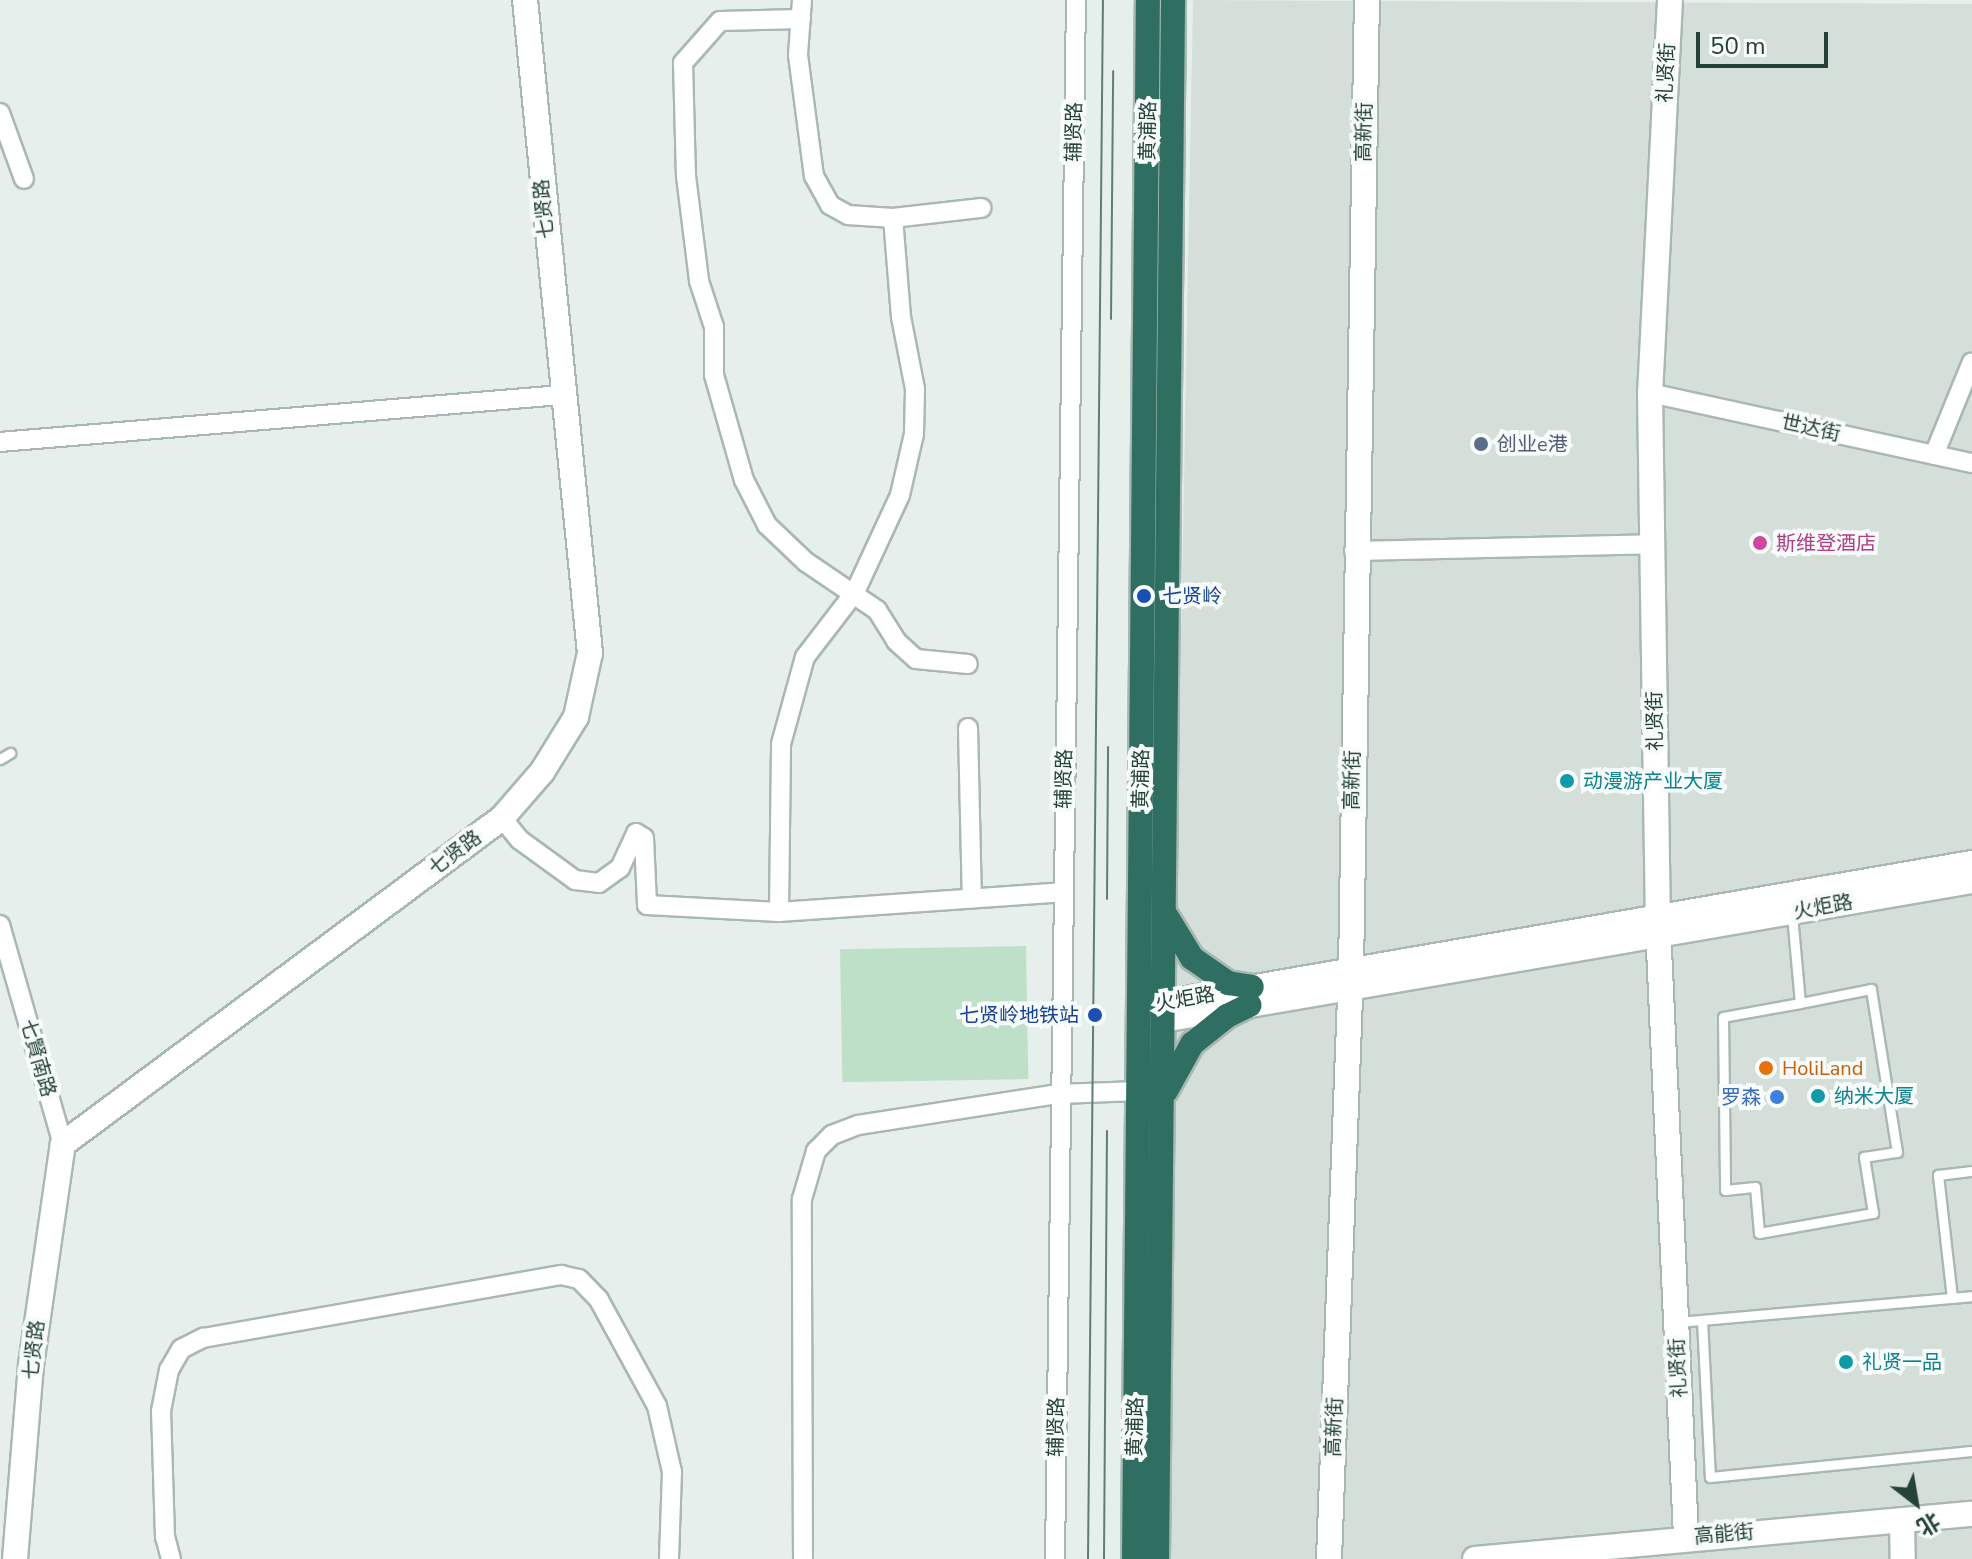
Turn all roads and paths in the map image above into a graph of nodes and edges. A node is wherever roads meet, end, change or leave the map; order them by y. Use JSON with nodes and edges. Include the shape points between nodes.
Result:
{"nodes":[{"id":1,"x":525,"y":0,"type":"edge"},
{"id":2,"x":802,"y":0,"type":"edge"},
{"id":3,"x":1076,"y":0,"type":"edge"},
{"id":4,"x":1148,"y":0,"type":"edge"},
{"id":5,"x":1173,"y":0,"type":"edge"},
{"id":6,"x":1367,"y":0,"type":"edge"},
{"id":7,"x":1670,"y":0,"type":"edge"},
{"id":8,"x":801,"y":19,"type":"junction"},
{"id":9,"x":0,"y":113,"type":"edge"},
{"id":10,"x":24,"y":179,"type":"dead end"},
{"id":11,"x":981,"y":208,"type":"dead end"},
{"id":12,"x":893,"y":218,"type":"junction"},
{"id":13,"x":1972,"y":362,"type":"edge"},
{"id":14,"x":1650,"y":393,"type":"junction"},
{"id":15,"x":561,"y":395,"type":"junction"},
{"id":16,"x":0,"y":442,"type":"edge"},
{"id":17,"x":1934,"y":455,"type":"junction"},
{"id":18,"x":1972,"y":463,"type":"edge"},
{"id":19,"x":1653,"y":544,"type":"junction"},
{"id":20,"x":1354,"y":551,"type":"junction"},
{"id":21,"x":855,"y":592,"type":"junction"},
{"id":22,"x":968,"y":664,"type":"dead end"},
{"id":23,"x":968,"y":728,"type":"dead end"},
{"id":24,"x":10,"y":753,"type":"dead end"},
{"id":25,"x":0,"y":759,"type":"edge"},
{"id":26,"x":502,"y":818,"type":"junction"},
{"id":27,"x":1972,"y":863,"type":"edge"},
{"id":28,"x":1972,"y":881,"type":"edge"},
{"id":29,"x":1062,"y":892,"type":"junction"},
{"id":30,"x":972,"y":898,"type":"junction"},
{"id":31,"x":1164,"y":910,"type":"junction"},
{"id":32,"x":779,"y":912,"type":"junction"},
{"id":33,"x":1792,"y":912,"type":"junction"},
{"id":34,"x":0,"y":925,"type":"edge"},
{"id":35,"x":1658,"y":926,"type":"junction"},
{"id":36,"x":1350,"y":979,"type":"junction"},
{"id":37,"x":1251,"y":996,"type":"junction"},
{"id":38,"x":1800,"y":1003,"type":"junction"},
{"id":39,"x":1139,"y":1007,"type":"junction"},
{"id":40,"x":1163,"y":1011,"type":"junction"},
{"id":41,"x":1138,"y":1091,"type":"junction"},
{"id":42,"x":1059,"y":1094,"type":"junction"},
{"id":43,"x":1162,"y":1100,"type":"junction"},
{"id":44,"x":63,"y":1144,"type":"junction"},
{"id":45,"x":1972,"y":1171,"type":"edge"},
{"id":46,"x":1972,"y":1296,"type":"edge"},
{"id":47,"x":1952,"y":1298,"type":"junction"},
{"id":48,"x":1702,"y":1320,"type":"junction"},
{"id":49,"x":1676,"y":1322,"type":"junction"},
{"id":50,"x":1972,"y":1451,"type":"edge"},
{"id":51,"x":1972,"y":1514,"type":"edge"},
{"id":52,"x":1902,"y":1520,"type":"junction"},
{"id":53,"x":1686,"y":1537,"type":"junction"},
{"id":54,"x":15,"y":1559,"type":"edge"},
{"id":55,"x":171,"y":1559,"type":"edge"},
{"id":56,"x":669,"y":1559,"type":"edge"},
{"id":57,"x":803,"y":1559,"type":"edge"},
{"id":58,"x":1055,"y":1559,"type":"edge"},
{"id":59,"x":1134,"y":1559,"type":"edge"},
{"id":60,"x":1157,"y":1559,"type":"edge"},
{"id":61,"x":1329,"y":1559,"type":"edge"},
{"id":62,"x":1475,"y":1559,"type":"edge"},
{"id":63,"x":1903,"y":1559,"type":"edge"}],
"edges":[{"from":1,"to":15,"type":"street","name":"七贤路"},
{"from":2,"to":8,"type":"street"},
{"from":3,"to":29,"type":"street","name":"辅贤路"},
{"from":4,"to":39,"type":"highway","name":"黄浦路"},
{"from":5,"to":31,"type":"highway","name":"黄浦路"},
{"from":6,"to":20,"type":"street","name":"高新街"},
{"from":7,"to":14,"type":"street","name":"礼贤街"},
{"from":8,"to":12,"type":"street","via":[[798,55],[814,176],[830,205],[848,215]]},
{"from":8,"to":21,"type":"street","via":[[720,21],[694,44],[683,63],[686,176],[699,281],[714,327],[714,375],[744,480],[767,525],[806,562]]},
{"from":9,"to":10,"type":"street"},
{"from":11,"to":12,"type":"street"},
{"from":12,"to":21,"type":"street","via":[[901,317],[915,389],[914,434],[900,495]]},
{"from":13,"to":17,"type":"street"},
{"from":14,"to":17,"type":"street","name":"世达街"},
{"from":14,"to":19,"type":"street","name":"礼贤街"},
{"from":15,"to":16,"type":"street"},
{"from":15,"to":26,"type":"street","name":"七贤路","via":[[590,653],[576,717],[542,772]]},
{"from":17,"to":18,"type":"street","name":"世达街"},
{"from":19,"to":20,"type":"street"},
{"from":19,"to":35,"type":"street","name":"礼贤街"},
{"from":20,"to":36,"type":"street","name":"高新街"},
{"from":21,"to":22,"type":"street","via":[[877,610],[896,641],[916,659]]},
{"from":21,"to":32,"type":"street","via":[[805,657],[781,744]]},
{"from":23,"to":30,"type":"street"},
{"from":24,"to":25,"type":"lane"},
{"from":26,"to":32,"type":"street","via":[[520,840],[575,880],[599,883],[620,868],[636,833],[644,838],[647,905]]},
{"from":26,"to":44,"type":"street","name":"七贤路"},
{"from":27,"to":35,"type":"street","name":"火炬路"},
{"from":28,"to":33,"type":"street","name":"火炬路"},
{"from":29,"to":30,"type":"street"},
{"from":29,"to":42,"type":"street","name":"辅贤路"},
{"from":30,"to":32,"type":"street"},
{"from":31,"to":37,"type":"highway","via":[[1192,958]]},
{"from":31,"to":40,"type":"highway","name":"黄浦路"},
{"from":33,"to":35,"type":"street","name":"火炬路"},
{"from":33,"to":38,"type":"lane"},
{"from":34,"to":44,"type":"street","name":"七賢南路"},
{"from":35,"to":36,"type":"street","name":"火炬路"},
{"from":35,"to":49,"type":"street","name":"礼贤街"},
{"from":36,"to":37,"type":"street","name":"火炬路"},
{"from":36,"to":61,"type":"street","name":"高新街"},
{"from":37,"to":40,"type":"street","name":"火炬路"},
{"from":37,"to":43,"type":"highway","via":[[1192,1044]]},
{"from":38,"to":38,"type":"lane","via":[[1723,1017],[1725,1190],[1755,1187],[1759,1233],[1873,1213],[1864,1157],[1897,1152],[1871,989]]},
{"from":39,"to":40,"type":"street","name":"火炬路"},
{"from":39,"to":41,"type":"highway","name":"黄浦路"},
{"from":40,"to":43,"type":"highway","name":"黄浦路"},
{"from":41,"to":42,"type":"street"},
{"from":41,"to":59,"type":"highway","name":"黄浦路"},
{"from":42,"to":57,"type":"street","via":[[858,1125],[832,1135],[816,1151],[802,1199]]},
{"from":42,"to":58,"type":"street","name":"辅贤路"},
{"from":43,"to":60,"type":"highway","name":"黄浦路"},
{"from":44,"to":54,"type":"street","name":"七贤路","via":[[31,1365]]},
{"from":45,"to":47,"type":"lane","via":[[1938,1175]]},
{"from":46,"to":47,"type":"lane"},
{"from":47,"to":48,"type":"lane"},
{"from":48,"to":49,"type":"lane"},
{"from":48,"to":50,"type":"lane","via":[[1710,1477]]},
{"from":49,"to":53,"type":"street","name":"礼贤街"},
{"from":51,"to":52,"type":"street","name":"高能街"},
{"from":52,"to":53,"type":"street","name":"高能街"},
{"from":52,"to":63,"type":"street"},
{"from":53,"to":62,"type":"street","name":"高能街"},
{"from":55,"to":56,"type":"street","via":[[165,1537],[161,1411],[169,1370],[181,1349],[203,1338],[561,1275],[579,1279],[599,1300],[657,1406],[672,1472]]}]}
